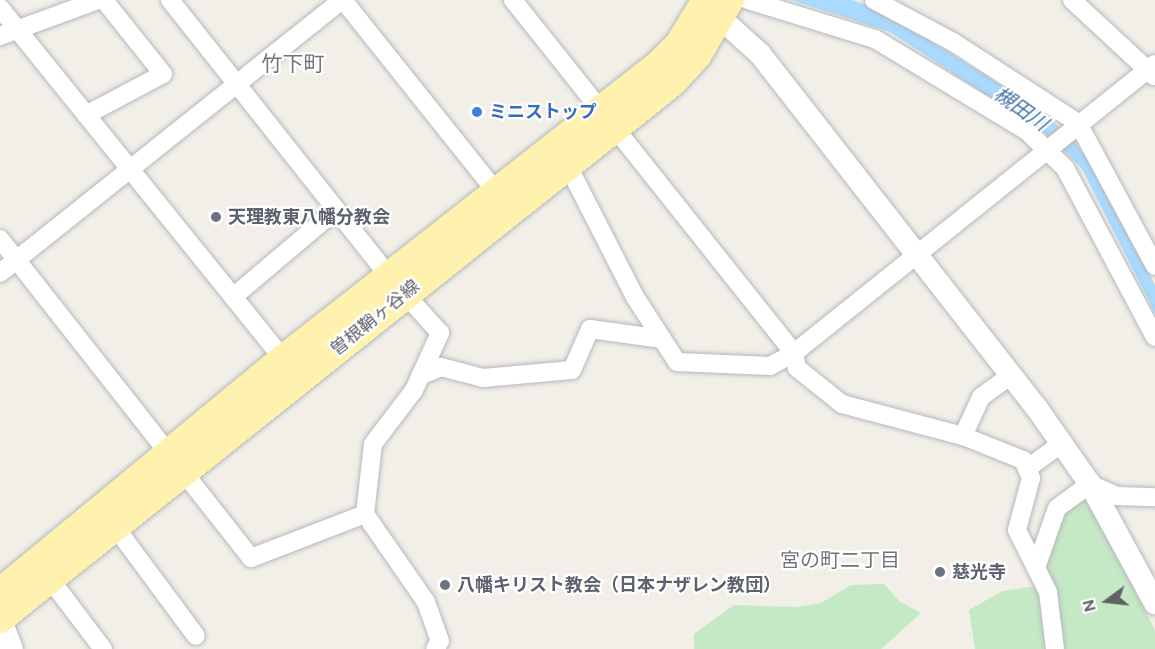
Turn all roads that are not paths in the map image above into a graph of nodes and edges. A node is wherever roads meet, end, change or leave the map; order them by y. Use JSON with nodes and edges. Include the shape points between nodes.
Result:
{"nodes":[{"id":1,"x":98,"y":0,"type":"edge"},
{"id":2,"x":105,"y":0,"type":"edge"},
{"id":3,"x":170,"y":0,"type":"edge"},
{"id":4,"x":342,"y":0,"type":"edge"},
{"id":5,"x":513,"y":0,"type":"edge"},
{"id":6,"x":748,"y":0,"type":"edge"},
{"id":7,"x":873,"y":0,"type":"edge"},
{"id":8,"x":1072,"y":0,"type":"edge"},
{"id":9,"x":712,"y":5,"type":"edge"},
{"id":10,"x":0,"y":8,"type":"edge"},
{"id":11,"x":18,"y":30,"type":"junction"},
{"id":12,"x":0,"y":36,"type":"edge"},
{"id":13,"x":1153,"y":70,"type":"edge"},
{"id":14,"x":237,"y":84,"type":"junction"},
{"id":15,"x":86,"y":115,"type":"junction"},
{"id":16,"x":606,"y":119,"type":"junction"},
{"id":17,"x":1074,"y":129,"type":"junction"},
{"id":18,"x":1050,"y":150,"type":"junction"},
{"id":19,"x":568,"y":166,"type":"junction"},
{"id":20,"x":130,"y":169,"type":"junction"},
{"id":21,"x":496,"y":192,"type":"junction"},
{"id":22,"x":336,"y":210,"type":"junction"},
{"id":23,"x":0,"y":239,"type":"edge"},
{"id":24,"x":918,"y":254,"type":"junction"},
{"id":25,"x":17,"y":260,"type":"junction"},
{"id":26,"x":1155,"y":266,"type":"edge"},
{"id":27,"x":0,"y":273,"type":"edge"},
{"id":28,"x":398,"y":286,"type":"junction"},
{"id":29,"x":233,"y":297,"type":"junction"},
{"id":30,"x":1155,"y":337,"type":"edge"},
{"id":31,"x":662,"y":339,"type":"junction"},
{"id":32,"x":794,"y":353,"type":"junction"},
{"id":33,"x":283,"y":359,"type":"junction"},
{"id":34,"x":1011,"y":375,"type":"junction"},
{"id":35,"x":420,"y":376,"type":"junction"},
{"id":36,"x":963,"y":436,"type":"junction"},
{"id":37,"x":1062,"y":443,"type":"junction"},
{"id":38,"x":178,"y":462,"type":"junction"},
{"id":39,"x":1028,"y":468,"type":"junction"},
{"id":40,"x":1090,"y":483,"type":"junction"},
{"id":41,"x":1155,"y":496,"type":"edge"},
{"id":42,"x":365,"y":514,"type":"junction"},
{"id":43,"x":116,"y":528,"type":"junction"},
{"id":44,"x":1037,"y":565,"type":"junction"},
{"id":45,"x":50,"y":579,"type":"junction"},
{"id":46,"x":0,"y":592,"type":"edge"},
{"id":47,"x":1155,"y":603,"type":"edge"},
{"id":48,"x":0,"y":618,"type":"edge"},
{"id":49,"x":196,"y":636,"type":"dead end"},
{"id":50,"x":12,"y":649,"type":"edge"},
{"id":51,"x":103,"y":649,"type":"edge"},
{"id":52,"x":435,"y":649,"type":"edge"},
{"id":53,"x":1055,"y":649,"type":"edge"}],
"edges":[{"from":1,"to":11,"type":"street"},
{"from":2,"to":15,"type":"street","via":[[163,74]]},
{"from":3,"to":14,"type":"street"},
{"from":4,"to":14,"type":"street"},
{"from":4,"to":21,"type":"street"},
{"from":5,"to":16,"type":"street"},
{"from":6,"to":18,"type":"street","via":[[875,39],[1027,131]]},
{"from":7,"to":17,"type":"street","via":[[954,42]]},
{"from":8,"to":13,"type":"street"},
{"from":9,"to":16,"type":"main road","name":"曽根鞘ヶ谷線","via":[[672,83]]},
{"from":9,"to":24,"type":"street","via":[[760,54]]},
{"from":10,"to":11,"type":"street"},
{"from":11,"to":12,"type":"street"},
{"from":11,"to":15,"type":"street"},
{"from":13,"to":17,"type":"street"},
{"from":14,"to":20,"type":"street"},
{"from":14,"to":22,"type":"street"},
{"from":15,"to":20,"type":"street"},
{"from":16,"to":19,"type":"main road","name":"曽根鞘ヶ谷線"},
{"from":16,"to":21,"type":"main road","name":"曽根鞘ヶ谷線"},
{"from":16,"to":32,"type":"street"},
{"from":17,"to":18,"type":"street"},
{"from":17,"to":26,"type":"street"},
{"from":18,"to":24,"type":"street"},
{"from":18,"to":30,"type":"street","via":[[1097,222]]},
{"from":19,"to":28,"type":"main road","name":"曽根鞘ヶ谷線"},
{"from":19,"to":31,"type":"street"},
{"from":20,"to":25,"type":"street"},
{"from":20,"to":29,"type":"street"},
{"from":21,"to":28,"type":"main road","name":"曽根鞘ヶ谷線"},
{"from":22,"to":28,"type":"street"},
{"from":22,"to":29,"type":"street"},
{"from":23,"to":25,"type":"street"},
{"from":24,"to":32,"type":"street"},
{"from":24,"to":34,"type":"street"},
{"from":25,"to":27,"type":"street"},
{"from":25,"to":38,"type":"street"},
{"from":28,"to":33,"type":"main road","name":"曽根鞘ヶ谷線"},
{"from":28,"to":35,"type":"street","via":[[440,333]]},
{"from":28,"to":38,"type":"main road","name":"曽根鞘ヶ谷線"},
{"from":29,"to":33,"type":"street"},
{"from":31,"to":32,"type":"street","via":[[676,362],[770,366]]},
{"from":31,"to":35,"type":"street","via":[[590,328],[572,370],[483,378],[441,367]]},
{"from":32,"to":36,"type":"street","via":[[796,368],[842,404]]},
{"from":33,"to":38,"type":"main road","name":"曽根鞘ヶ谷線"},
{"from":34,"to":36,"type":"street","via":[[981,397]]},
{"from":34,"to":37,"type":"street"},
{"from":35,"to":42,"type":"street","via":[[373,444]]},
{"from":36,"to":39,"type":"street","via":[[1023,460]]},
{"from":37,"to":39,"type":"street"},
{"from":37,"to":40,"type":"street"},
{"from":38,"to":42,"type":"street","via":[[251,558]]},
{"from":38,"to":43,"type":"main road","name":"曽根鞘ヶ谷線"},
{"from":38,"to":46,"type":"main road","name":"曽根鞘ヶ谷線"},
{"from":39,"to":44,"type":"street","via":[[1031,478],[1017,530]]},
{"from":40,"to":41,"type":"street","via":[[1117,496]]},
{"from":40,"to":44,"type":"street","via":[[1057,508]]},
{"from":40,"to":47,"type":"street"},
{"from":42,"to":52,"type":"street","via":[[426,602],[440,641]]},
{"from":43,"to":45,"type":"main road","name":"曽根鞘ヶ谷線"},
{"from":43,"to":49,"type":"street"},
{"from":44,"to":53,"type":"street","via":[[1048,592]]},
{"from":45,"to":48,"type":"main road","name":"曽根鞘ヶ谷線"},
{"from":45,"to":51,"type":"street"},
{"from":48,"to":50,"type":"street"}]}
